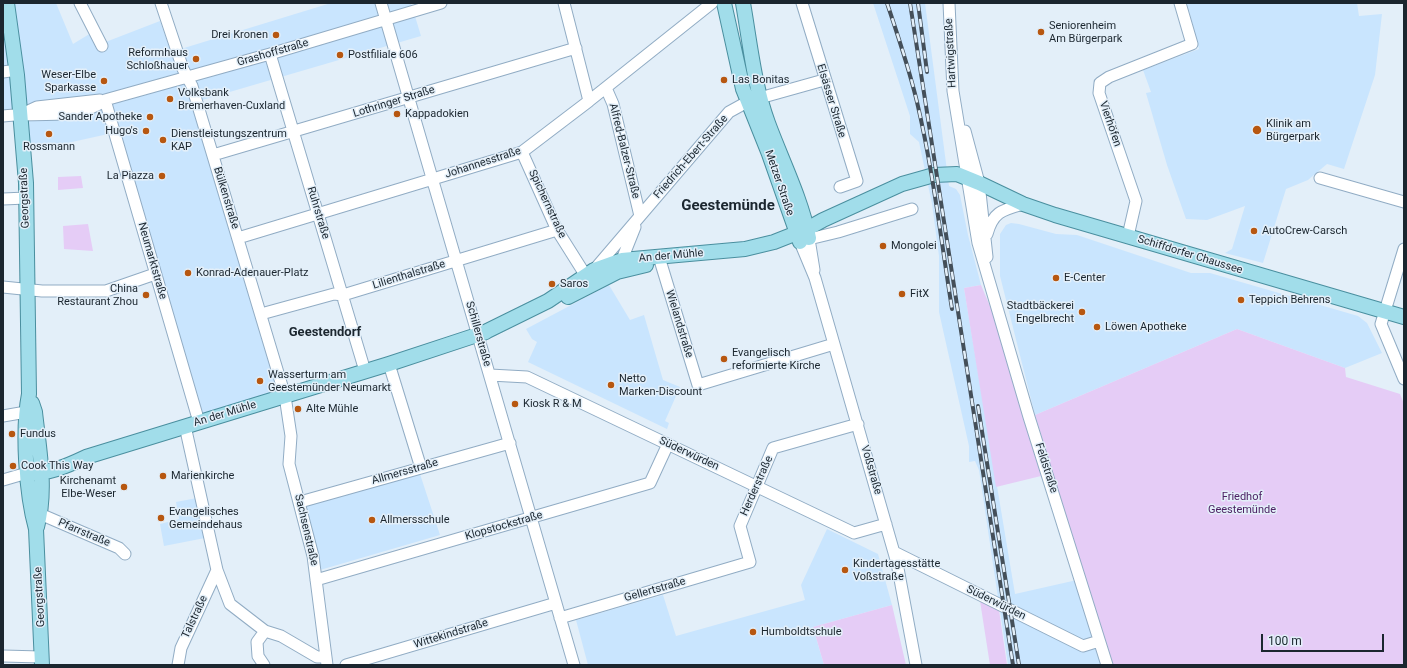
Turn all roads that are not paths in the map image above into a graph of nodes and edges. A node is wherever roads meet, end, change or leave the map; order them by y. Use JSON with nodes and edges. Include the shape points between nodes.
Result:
{"nodes":[{"id":1,"x":7,"y":3,"type":"edge"},
{"id":2,"x":80,"y":3,"type":"edge"},
{"id":3,"x":160,"y":3,"type":"edge"},
{"id":4,"x":381,"y":3,"type":"edge"},
{"id":5,"x":441,"y":3,"type":"edge"},
{"id":6,"x":564,"y":3,"type":"edge"},
{"id":7,"x":712,"y":3,"type":"edge"},
{"id":8,"x":724,"y":3,"type":"edge"},
{"id":9,"x":743,"y":3,"type":"edge"},
{"id":10,"x":802,"y":3,"type":"edge"},
{"id":11,"x":949,"y":3,"type":"edge"},
{"id":12,"x":1180,"y":3,"type":"edge"},
{"id":13,"x":386,"y":20,"type":"junction"},
{"id":14,"x":102,"y":46,"type":"dead end"},
{"id":15,"x":576,"y":48,"type":"junction"},
{"id":16,"x":270,"y":54,"type":"junction"},
{"id":17,"x":10,"y":71,"type":"edge"},
{"id":18,"x":187,"y":77,"type":"junction"},
{"id":19,"x":824,"y":80,"type":"junction"},
{"id":20,"x":606,"y":88,"type":"junction"},
{"id":21,"x":409,"y":97,"type":"junction"},
{"id":22,"x":105,"y":100,"type":"junction"},
{"id":23,"x":754,"y":100,"type":"junction"},
{"id":24,"x":589,"y":101,"type":"junction"},
{"id":25,"x":21,"y":114,"type":"junction"},
{"id":26,"x":3,"y":116,"type":"edge"},
{"id":27,"x":294,"y":132,"type":"junction"},
{"id":28,"x":522,"y":152,"type":"junction"},
{"id":29,"x":213,"y":156,"type":"junction"},
{"id":30,"x":1320,"y":178,"type":"dead end"},
{"id":31,"x":433,"y":179,"type":"junction"},
{"id":32,"x":973,"y":180,"type":"junction"},
{"id":33,"x":840,"y":187,"type":"dead end"},
{"id":34,"x":26,"y":198,"type":"junction"},
{"id":35,"x":3,"y":199,"type":"edge"},
{"id":36,"x":1404,"y":202,"type":"edge"},
{"id":37,"x":1023,"y":204,"type":"junction"},
{"id":38,"x":912,"y":209,"type":"dead end"},
{"id":39,"x":318,"y":214,"type":"junction"},
{"id":40,"x":639,"y":217,"type":"junction"},
{"id":41,"x":557,"y":230,"type":"junction"},
{"id":42,"x":803,"y":236,"type":"junction"},
{"id":43,"x":1128,"y":236,"type":"junction"},
{"id":44,"x":238,"y":238,"type":"junction"},
{"id":45,"x":986,"y":239,"type":"junction"},
{"id":46,"x":1404,"y":249,"type":"edge"},
{"id":47,"x":660,"y":259,"type":"junction"},
{"id":48,"x":457,"y":261,"type":"junction"},
{"id":49,"x":620,"y":266,"type":"junction"},
{"id":50,"x":987,"y":270,"type":"junction"},
{"id":51,"x":590,"y":273,"type":"junction"},
{"id":52,"x":155,"y":274,"type":"junction"},
{"id":53,"x":3,"y":287,"type":"edge"},
{"id":54,"x":27,"y":289,"type":"junction"},
{"id":55,"x":342,"y":295,"type":"junction"},
{"id":56,"x":1384,"y":311,"type":"junction"},
{"id":57,"x":261,"y":314,"type":"junction"},
{"id":58,"x":1404,"y":317,"type":"edge"},
{"id":59,"x":479,"y":335,"type":"junction"},
{"id":60,"x":834,"y":344,"type":"junction"},
{"id":61,"x":389,"y":364,"type":"junction"},
{"id":62,"x":365,"y":372,"type":"junction"},
{"id":63,"x":490,"y":375,"type":"junction"},
{"id":64,"x":1404,"y":379,"type":"edge"},
{"id":65,"x":30,"y":394,"type":"junction"},
{"id":66,"x":285,"y":396,"type":"junction"},
{"id":67,"x":26,"y":412,"type":"junction"},
{"id":68,"x":3,"y":416,"type":"edge"},
{"id":69,"x":199,"y":422,"type":"junction"},
{"id":70,"x":858,"y":424,"type":"junction"},
{"id":71,"x":185,"y":426,"type":"junction"},
{"id":72,"x":510,"y":443,"type":"junction"},
{"id":73,"x":668,"y":444,"type":"junction"},
{"id":74,"x":421,"y":468,"type":"junction"},
{"id":75,"x":36,"y":470,"type":"junction"},
{"id":76,"x":3,"y":480,"type":"edge"},
{"id":77,"x":757,"y":486,"type":"junction"},
{"id":78,"x":300,"y":502,"type":"junction"},
{"id":79,"x":40,"y":514,"type":"junction"},
{"id":80,"x":531,"y":518,"type":"junction"},
{"id":81,"x":886,"y":524,"type":"junction"},
{"id":82,"x":36,"y":529,"type":"junction"},
{"id":83,"x":894,"y":552,"type":"junction"},
{"id":84,"x":125,"y":554,"type":"dead end"},
{"id":85,"x":750,"y":562,"type":"joint"},
{"id":86,"x":217,"y":570,"type":"junction"},
{"id":87,"x":316,"y":580,"type":"junction"},
{"id":88,"x":556,"y":602,"type":"junction"},
{"id":89,"x":560,"y":618,"type":"junction"},
{"id":90,"x":266,"y":631,"type":"junction"},
{"id":91,"x":1099,"y":641,"type":"junction"},
{"id":92,"x":3,"y":656,"type":"edge"},
{"id":93,"x":42,"y":661,"type":"edge"},
{"id":94,"x":326,"y":661,"type":"edge"},
{"id":95,"x":178,"y":665,"type":"edge"},
{"id":96,"x":264,"y":665,"type":"edge"},
{"id":97,"x":346,"y":665,"type":"edge"},
{"id":98,"x":574,"y":665,"type":"edge"},
{"id":99,"x":916,"y":665,"type":"edge"},
{"id":100,"x":1107,"y":665,"type":"edge"}],
"edges":[{"from":1,"to":17,"type":"main road","name":"Georgstraße"},
{"from":2,"to":14,"type":"street"},
{"from":3,"to":18,"type":"street","name":"Bülkenstraße"},
{"from":4,"to":13,"type":"street","name":"Schillerstraße"},
{"from":5,"to":13,"type":"street","name":"Grashoffstraße"},
{"from":6,"to":15,"type":"street"},
{"from":7,"to":20,"type":"street","name":"Johannesstraße"},
{"from":8,"to":23,"type":"main road","via":[[743,89]]},
{"from":9,"to":23,"type":"main road"},
{"from":10,"to":19,"type":"street","name":"Elsässer Straße"},
{"from":11,"to":32,"type":"street","name":"Hartwigstraße","via":[[955,102]]},
{"from":12,"to":43,"type":"street","name":"Vierhöfen","via":[[1192,44],[1109,77],[1100,83],[1099,93],[1136,201]]},
{"from":13,"to":16,"type":"street","name":"Grashoffstraße"},
{"from":13,"to":21,"type":"street","name":"Schillerstraße"},
{"from":15,"to":21,"type":"street","name":"Lothringer Straße"},
{"from":15,"to":24,"type":"street"},
{"from":16,"to":18,"type":"street","name":"Grashoffstraße"},
{"from":16,"to":27,"type":"street","name":"Ruhrstraße"},
{"from":17,"to":25,"type":"main road","name":"Georgstraße"},
{"from":18,"to":22,"type":"street","name":"Grashoffstraße"},
{"from":18,"to":29,"type":"street","name":"Bülkenstraße"},
{"from":19,"to":23,"type":"street","name":"Friedrich-Ebert-Straße"},
{"from":19,"to":33,"type":"street","name":"Elsässer Straße","via":[[857,181]]},
{"from":20,"to":24,"type":"street","name":"Johannesstraße"},
{"from":20,"to":40,"type":"street","name":"Alfred-Balzer-Straße","via":[[613,104]]},
{"from":21,"to":27,"type":"street","name":"Lothringer Straße"},
{"from":21,"to":31,"type":"street","name":"Schillerstraße"},
{"from":22,"to":25,"type":"street","name":"Grashoffstraße","via":[[37,106]]},
{"from":22,"to":52,"type":"street","name":"Neumarktstraße"},
{"from":23,"to":40,"type":"street","name":"Friedrich-Ebert-Straße","via":[[729,112]]},
{"from":23,"to":42,"type":"main road","name":"Metzer Straße","via":[[768,122],[803,211]]},
{"from":24,"to":28,"type":"street","name":"Johannesstraße"},
{"from":25,"to":26,"type":"street","name":"Grashoffstraße"},
{"from":25,"to":34,"type":"main road","name":"Georgstraße"},
{"from":27,"to":29,"type":"street","name":"Lothringer Straße"},
{"from":27,"to":39,"type":"street","name":"Ruhrstraße"},
{"from":28,"to":31,"type":"street","name":"Johannesstraße"},
{"from":28,"to":41,"type":"street","name":"Spichernstraße"},
{"from":29,"to":44,"type":"street","name":"Bülkenstraße"},
{"from":30,"to":36,"type":"street"},
{"from":31,"to":39,"type":"street","name":"Johannesstraße"},
{"from":31,"to":48,"type":"street","name":"Schillerstraße"},
{"from":32,"to":37,"type":"main road","name":"Schiffdorfer Chaussee"},
{"from":32,"to":42,"type":"main road","name":"An der Mühle","via":[[957,174],[934,175],[908,182],[872,198]]},
{"from":32,"to":45,"type":"street","name":"Feldstraße"},
{"from":32,"to":50,"type":"street","name":"Feldstraße","via":[[978,243]]},
{"from":34,"to":35,"type":"street"},
{"from":34,"to":54,"type":"main road","name":"Georgstraße"},
{"from":37,"to":43,"type":"main road","name":"Schiffdorfer Chaussee"},
{"from":37,"to":45,"type":"street","name":"Feldstraße","via":[[998,212]]},
{"from":38,"to":42,"type":"street","name":"An der Mühle","via":[[838,232]]},
{"from":39,"to":44,"type":"street","name":"Johannesstraße"},
{"from":39,"to":55,"type":"street","name":"Ruhrstraße"},
{"from":40,"to":49,"type":"street","name":"Friedrich-Ebert-Straße"},
{"from":40,"to":51,"type":"street","name":"Friedrich-Ebert-Straße"},
{"from":41,"to":48,"type":"street","name":"Lilienthalstraße"},
{"from":41,"to":51,"type":"street","name":"Spichernstraße"},
{"from":42,"to":47,"type":"main road","name":"An der Mühle","via":[[745,249]]},
{"from":42,"to":60,"type":"street","name":"Voßstraße"},
{"from":43,"to":56,"type":"main road","name":"Schiffdorfer Chaussee"},
{"from":44,"to":57,"type":"street","name":"Bülkenstraße"},
{"from":45,"to":50,"type":"street","name":"Feldstraße"},
{"from":46,"to":56,"type":"street"},
{"from":47,"to":49,"type":"main road","name":"An der Mühle"},
{"from":47,"to":60,"type":"street","name":"Wielandstraße","via":[[698,385]]},
{"from":48,"to":55,"type":"street","name":"Lilienthalstraße"},
{"from":48,"to":59,"type":"street","name":"Schillerstraße"},
{"from":49,"to":51,"type":"main road","name":"An der Mühle"},
{"from":49,"to":59,"type":"main road","name":"An der Mühle","via":[[556,304]]},
{"from":50,"to":91,"type":"street","name":"Feldstraße","via":[[1029,417]]},
{"from":51,"to":59,"type":"main road","name":"An der Mühle","via":[[548,301]]},
{"from":52,"to":54,"type":"street","via":[[106,290]]},
{"from":52,"to":69,"type":"street","name":"Neumarktstraße"},
{"from":53,"to":54,"type":"street"},
{"from":54,"to":65,"type":"main road","name":"Georgstraße"},
{"from":55,"to":57,"type":"street","name":"Lilienthalstraße","via":[[334,294]]},
{"from":55,"to":62,"type":"street","name":"Ruhrstraße"},
{"from":56,"to":58,"type":"main road","name":"Schiffdorfer Chaussee"},
{"from":56,"to":64,"type":"street","via":[[1381,324]]},
{"from":57,"to":66,"type":"street","name":"Bülkenstraße"},
{"from":59,"to":61,"type":"main road","name":"An der Mühle"},
{"from":59,"to":63,"type":"street","name":"Schillerstraße"},
{"from":60,"to":70,"type":"street","name":"Voßstraße"},
{"from":61,"to":62,"type":"main road","name":"An der Mühle"},
{"from":61,"to":74,"type":"street"},
{"from":62,"to":66,"type":"main road","name":"An der Mühle"},
{"from":63,"to":72,"type":"street","name":"Schillerstraße"},
{"from":63,"to":73,"type":"street","name":"Süderwürden","via":[[527,377]]},
{"from":65,"to":67,"type":"main road","name":"Georgstraße"},
{"from":65,"to":75,"type":"main road","name":"Georgstraße","via":[[35,412]]},
{"from":66,"to":69,"type":"main road","name":"An der Mühle"},
{"from":66,"to":78,"type":"street","name":"Sachsenstraße","via":[[291,436],[289,464]]},
{"from":67,"to":68,"type":"street"},
{"from":67,"to":75,"type":"main road","name":"Georgstraße"},
{"from":69,"to":71,"type":"main road","name":"An der Mühle"},
{"from":70,"to":77,"type":"street","name":"Herderstraße","via":[[773,448]]},
{"from":70,"to":81,"type":"street","name":"Voßstraße"},
{"from":71,"to":75,"type":"main road","name":"An der Mühle","via":[[86,456],[52,471]]},
{"from":71,"to":86,"type":"street"},
{"from":72,"to":74,"type":"street","name":"Allmersstraße"},
{"from":72,"to":80,"type":"street","name":"Schillerstraße"},
{"from":73,"to":77,"type":"street","name":"Süderwürden"},
{"from":73,"to":80,"type":"street","name":"Klopstockstraße","via":[[650,483]]},
{"from":74,"to":78,"type":"street","name":"Allmersstraße"},
{"from":75,"to":76,"type":"street"},
{"from":75,"to":79,"type":"main road","name":"Georgstraße"},
{"from":75,"to":82,"type":"main road","name":"Georgstraße","via":[[30,508]]},
{"from":77,"to":81,"type":"street","name":"Süderwürden","via":[[854,533]]},
{"from":77,"to":85,"type":"street","name":"Herderstraße","via":[[740,526]]},
{"from":78,"to":87,"type":"street","name":"Sachsenstraße"},
{"from":79,"to":82,"type":"main road","name":"Georgstraße"},
{"from":79,"to":84,"type":"street","name":"Pfarrstraße","via":[[119,548]]},
{"from":80,"to":87,"type":"street","name":"Klopstockstraße"},
{"from":80,"to":88,"type":"street","name":"Schillerstraße"},
{"from":81,"to":83,"type":"street","name":"Voßstraße"},
{"from":82,"to":93,"type":"main road","name":"Georgstraße"},
{"from":83,"to":91,"type":"street","name":"Süderwürden","via":[[1083,646]]},
{"from":83,"to":99,"type":"street","name":"Voßstraße"},
{"from":85,"to":89,"type":"street","name":"Gellertstraße"},
{"from":86,"to":90,"type":"street","via":[[230,604]]},
{"from":86,"to":95,"type":"street","name":"Talstraße","via":[[181,648]]},
{"from":87,"to":94,"type":"street","name":"Sachsenstraße"},
{"from":88,"to":89,"type":"street","name":"Schillerstraße"},
{"from":88,"to":97,"type":"street","name":"Wittekindstraße"},
{"from":89,"to":98,"type":"street","name":"Schillerstraße"},
{"from":90,"to":94,"type":"street"},
{"from":90,"to":96,"type":"street","via":[[257,642],[258,656]]},
{"from":91,"to":100,"type":"street","name":"Feldstraße"},
{"from":92,"to":93,"type":"street"}]}
